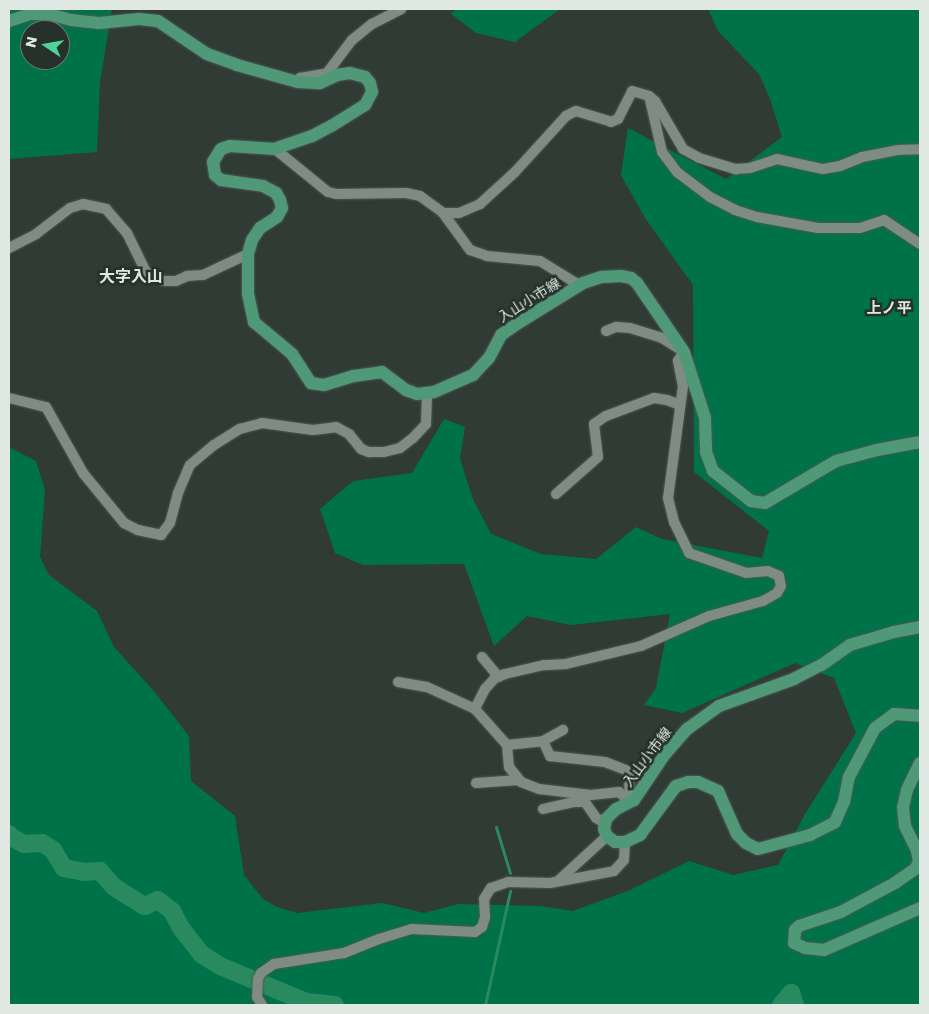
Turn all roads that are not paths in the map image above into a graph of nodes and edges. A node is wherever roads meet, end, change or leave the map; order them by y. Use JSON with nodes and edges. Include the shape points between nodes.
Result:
{"nodes":[{"id":1,"x":401,"y":9,"type":"edge"},
{"id":2,"x":9,"y":21,"type":"edge"},
{"id":3,"x":298,"y":82,"type":"junction"},
{"id":4,"x":649,"y":96,"type":"junction"},
{"id":5,"x":275,"y":149,"type":"junction"},
{"id":6,"x":920,"y":149,"type":"edge"},
{"id":7,"x":443,"y":213,"type":"junction"},
{"id":8,"x":920,"y":244,"type":"edge"},
{"id":9,"x":9,"y":248,"type":"edge"},
{"id":10,"x":248,"y":254,"type":"junction"},
{"id":11,"x":579,"y":285,"type":"junction"},
{"id":12,"x":606,"y":331,"type":"dead end"},
{"id":13,"x":684,"y":352,"type":"junction"},
{"id":14,"x":427,"y":393,"type":"junction"},
{"id":15,"x":9,"y":398,"type":"edge"},
{"id":16,"x":680,"y":405,"type":"junction"},
{"id":17,"x":920,"y":442,"type":"edge"},
{"id":18,"x":556,"y":494,"type":"dead end"},
{"id":19,"x":920,"y":627,"type":"edge"},
{"id":20,"x":482,"y":657,"type":"dead end"},
{"id":21,"x":499,"y":676,"type":"junction"},
{"id":22,"x":398,"y":682,"type":"dead end"},
{"id":23,"x":475,"y":709,"type":"junction"},
{"id":24,"x":920,"y":716,"type":"edge"},
{"id":25,"x":563,"y":730,"type":"dead end"},
{"id":26,"x":543,"y":741,"type":"junction"},
{"id":27,"x":507,"y":745,"type":"junction"},
{"id":28,"x":920,"y":763,"type":"edge"},
{"id":29,"x":519,"y":780,"type":"junction"},
{"id":30,"x":476,"y":783,"type":"dead end"},
{"id":31,"x":630,"y":802,"type":"junction"},
{"id":32,"x":543,"y":809,"type":"dead end"},
{"id":33,"x":605,"y":823,"type":"junction"},
{"id":34,"x":607,"y":836,"type":"junction"},
{"id":35,"x":625,"y":842,"type":"junction"},
{"id":36,"x":558,"y":881,"type":"junction"},
{"id":37,"x":920,"y":908,"type":"edge"},
{"id":38,"x":262,"y":1005,"type":"edge"}],
"edges":[{"from":1,"to":3,"type":"street","via":[[372,24],[352,40],[327,73],[300,78]]},
{"from":2,"to":3,"type":"main road","via":[[31,14],[49,14],[99,23],[158,21],[207,54]]},
{"from":3,"to":5,"type":"main road","via":[[320,84],[337,75],[350,73],[365,77],[372,92],[365,105],[331,126]]},
{"from":4,"to":6,"type":"street","via":[[683,149],[699,158],[736,169],[777,159],[823,169],[840,166],[862,156]]},
{"from":4,"to":7,"type":"street","via":[[632,91],[618,119],[611,122],[576,111],[566,116],[515,172],[480,204],[459,213]]},
{"from":4,"to":8,"type":"street","via":[[662,152],[677,172],[710,197],[757,217],[818,228],[860,228],[884,220]]},
{"from":5,"to":7,"type":"street","via":[[328,192],[406,192],[420,196]]},
{"from":5,"to":10,"type":"main road","via":[[230,146],[221,149],[213,162],[216,175],[221,180],[263,186],[276,193],[280,200],[282,208],[277,218],[260,228]]},
{"from":7,"to":11,"type":"street","via":[[465,245],[478,254],[540,261]]},
{"from":9,"to":10,"type":"street","via":[[36,234],[70,208],[83,204],[106,209],[127,233],[146,272],[163,281],[176,282],[187,276],[203,275]]},
{"from":10,"to":14,"type":"main road","via":[[248,294],[254,322],[292,354],[311,384],[324,386],[354,376],[382,372],[406,390]]},
{"from":11,"to":13,"type":"main road","name":"入山小市線","via":[[602,277],[630,278],[637,283]]},
{"from":11,"to":14,"type":"main road","name":"入山小市線","via":[[500,336],[489,358],[473,375]]},
{"from":12,"to":13,"type":"street","via":[[630,328],[662,338]]},
{"from":13,"to":16,"type":"street","via":[[678,360],[683,386]]},
{"from":13,"to":17,"type":"main road","name":"入山小市線","via":[[705,418],[706,452],[713,471],[751,501],[765,503],[836,461]]},
{"from":14,"to":15,"type":"street","via":[[426,424],[400,448],[384,452],[361,449],[349,434],[336,427],[313,430],[262,423],[240,429],[190,465],[170,523],[161,535],[124,523],[83,473],[46,407]]},
{"from":16,"to":18,"type":"street","via":[[654,398],[606,416],[594,424],[598,457]]},
{"from":16,"to":21,"type":"street","via":[[668,498],[674,522],[689,553],[746,573],[768,571],[779,576],[781,586],[777,593],[763,601],[709,616],[641,646]]},
{"from":19,"to":31,"type":"main road","name":"入山小市線","via":[[850,645],[821,666],[720,706],[687,729]]},
{"from":20,"to":21,"type":"street"},
{"from":21,"to":23,"type":"street","via":[[485,689]]},
{"from":22,"to":23,"type":"street","via":[[427,687]]},
{"from":23,"to":27,"type":"street"},
{"from":24,"to":35,"type":"main road","via":[[894,714],[875,728],[849,777],[844,802],[835,822],[810,835],[758,849],[737,834],[718,790],[698,782],[688,782],[676,786],[640,835]]},
{"from":25,"to":26,"type":"street"},
{"from":26,"to":27,"type":"street"},
{"from":26,"to":31,"type":"street","via":[[550,756],[605,762],[626,770]]},
{"from":27,"to":29,"type":"street","via":[[509,767]]},
{"from":28,"to":37,"type":"main road","via":[[903,807],[905,826],[920,862],[895,883],[841,912],[799,926],[795,930],[794,943],[824,950]]},
{"from":29,"to":30,"type":"street"},
{"from":29,"to":31,"type":"street","via":[[539,789],[591,795],[618,792]]},
{"from":31,"to":33,"type":"main road","name":"入山小市線","via":[[616,809]]},
{"from":32,"to":33,"type":"street","via":[[585,802],[596,818]]},
{"from":33,"to":34,"type":"main road"},
{"from":34,"to":35,"type":"main road","via":[[615,842]]},
{"from":34,"to":36,"type":"street"},
{"from":35,"to":36,"type":"street","via":[[624,860],[614,871]]},
{"from":36,"to":38,"type":"street","via":[[508,882],[491,888],[484,898],[486,917],[482,927],[475,932],[412,929],[344,953],[274,964],[261,972],[258,979],[257,997]]}]}
